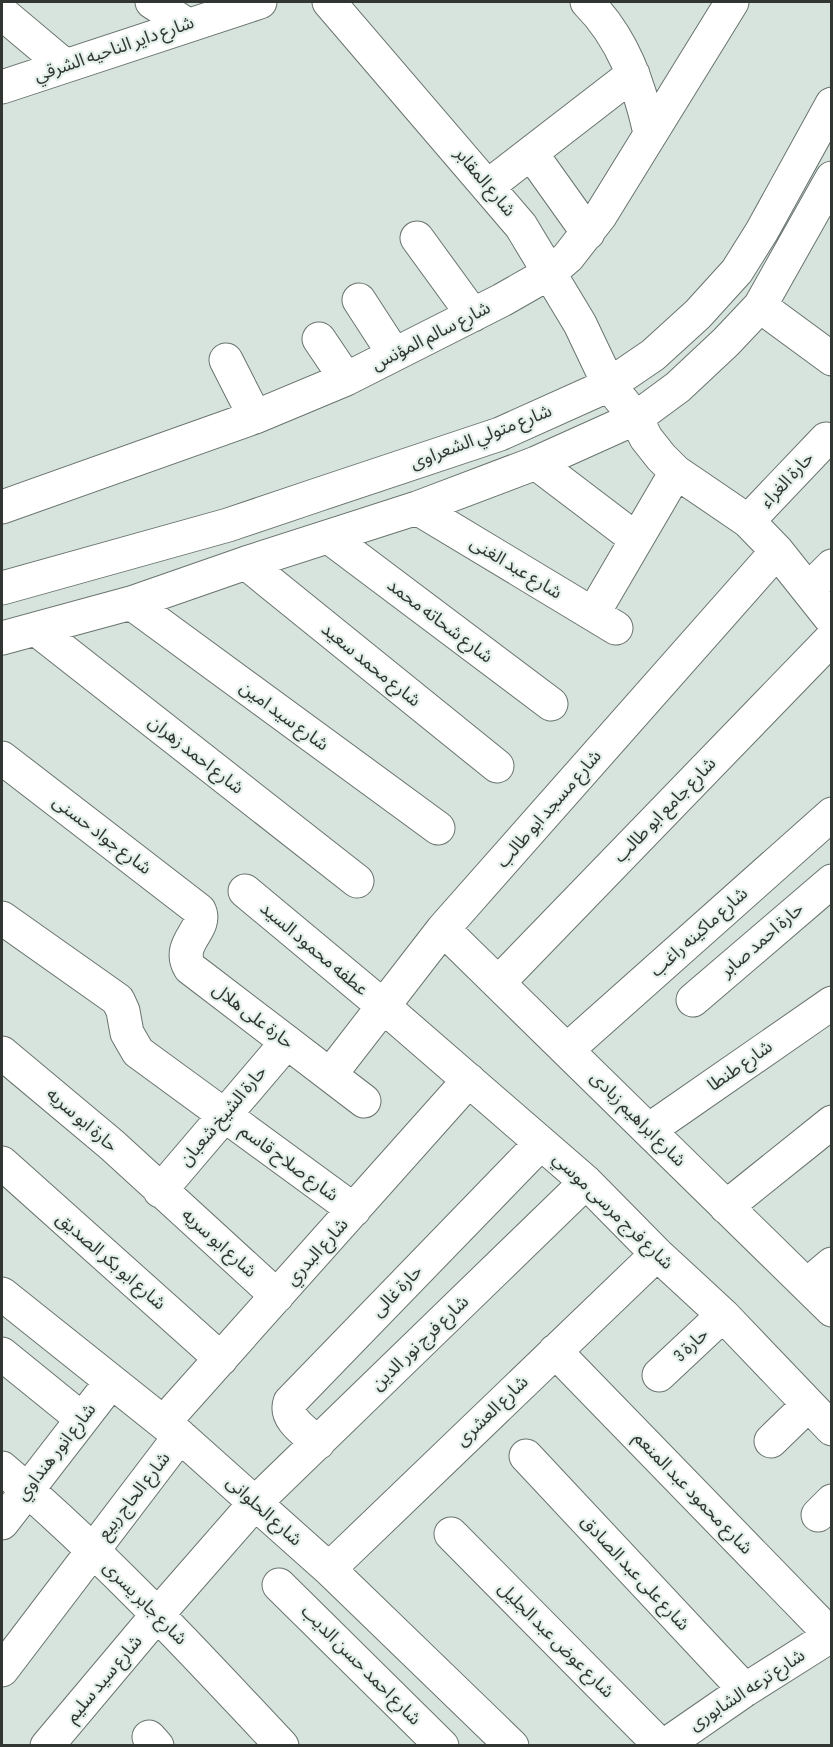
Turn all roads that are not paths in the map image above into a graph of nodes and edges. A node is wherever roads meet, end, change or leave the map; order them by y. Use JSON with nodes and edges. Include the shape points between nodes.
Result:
{"nodes":[{"id":1,"x":152,"y":2,"type":"edge"},
{"id":2,"x":329,"y":2,"type":"edge"},
{"id":3,"x":587,"y":2,"type":"edge"},
{"id":4,"x":732,"y":2,"type":"edge"},
{"id":5,"x":245,"y":4,"type":"edge"},
{"id":6,"x":2,"y":13,"type":"edge"},
{"id":7,"x":614,"y":14,"type":"edge"},
{"id":8,"x":186,"y":24,"type":"junction"},
{"id":9,"x":65,"y":66,"type":"junction"},
{"id":10,"x":633,"y":74,"type":"junction"},
{"id":11,"x":2,"y":87,"type":"edge"},
{"id":12,"x":831,"y":104,"type":"edge"},
{"id":13,"x":650,"y":133,"type":"junction"},
{"id":14,"x":531,"y":153,"type":"junction"},
{"id":15,"x":831,"y":178,"type":"edge"},
{"id":16,"x":488,"y":186,"type":"junction"},
{"id":17,"x":588,"y":233,"type":"junction"},
{"id":18,"x":417,"y":238,"type":"dead end"},
{"id":19,"x":550,"y":272,"type":"junction"},
{"id":20,"x":359,"y":300,"type":"dead end"},
{"id":21,"x":760,"y":306,"type":"junction"},
{"id":22,"x":473,"y":315,"type":"junction"},
{"id":23,"x":319,"y":339,"type":"dead end"},
{"id":24,"x":394,"y":354,"type":"junction"},
{"id":25,"x":831,"y":359,"type":"edge"},
{"id":26,"x":226,"y":360,"type":"dead end"},
{"id":27,"x":346,"y":379,"type":"junction"},
{"id":28,"x":609,"y":385,"type":"junction"},
{"id":29,"x":255,"y":417,"type":"junction"},
{"id":30,"x":636,"y":418,"type":"junction"},
{"id":31,"x":826,"y":438,"type":"dead end"},
{"id":32,"x":536,"y":463,"type":"junction"},
{"id":33,"x":676,"y":472,"type":"junction"},
{"id":34,"x":2,"y":507,"type":"edge"},
{"id":35,"x":417,"y":508,"type":"junction"},
{"id":36,"x":748,"y":521,"type":"junction"},
{"id":37,"x":329,"y":537,"type":"junction"},
{"id":38,"x":636,"y":539,"type":"junction"},
{"id":39,"x":777,"y":550,"type":"junction"},
{"id":40,"x":246,"y":563,"type":"junction"},
{"id":41,"x":831,"y":566,"type":"edge"},
{"id":42,"x":2,"y":588,"type":"edge"},
{"id":43,"x":809,"y":589,"type":"junction"},
{"id":44,"x":131,"y":603,"type":"junction"},
{"id":45,"x":831,"y":620,"type":"edge"},
{"id":46,"x":36,"y":629,"type":"junction"},
{"id":47,"x":2,"y":638,"type":"edge"},
{"id":48,"x":831,"y":638,"type":"edge"},
{"id":49,"x":551,"y":704,"type":"dead end"},
{"id":50,"x":2,"y":758,"type":"edge"},
{"id":51,"x":497,"y":766,"type":"dead end"},
{"id":52,"x":831,"y":814,"type":"edge"},
{"id":53,"x":438,"y":828,"type":"dead end"},
{"id":54,"x":357,"y":881,"type":"dead end"},
{"id":55,"x":831,"y":881,"type":"edge"},
{"id":56,"x":245,"y":891,"type":"dead end"},
{"id":57,"x":201,"y":913,"type":"joint"},
{"id":58,"x":2,"y":918,"type":"edge"},
{"id":59,"x":443,"y":929,"type":"junction"},
{"id":60,"x":499,"y":982,"type":"junction"},
{"id":61,"x":693,"y":1000,"type":"dead end"},
{"id":62,"x":831,"y":1003,"type":"edge"},
{"id":63,"x":383,"y":1006,"type":"junction"},
{"id":64,"x":287,"y":1042,"type":"junction"},
{"id":65,"x":567,"y":1050,"type":"junction"},
{"id":66,"x":2,"y":1053,"type":"edge"},
{"id":67,"x":330,"y":1075,"type":"junction"},
{"id":68,"x":469,"y":1080,"type":"junction"},
{"id":69,"x":363,"y":1101,"type":"dead end"},
{"id":70,"x":224,"y":1115,"type":"junction"},
{"id":71,"x":831,"y":1122,"type":"edge"},
{"id":72,"x":650,"y":1130,"type":"junction"},
{"id":73,"x":541,"y":1143,"type":"junction"},
{"id":74,"x":2,"y":1163,"type":"edge"},
{"id":75,"x":586,"y":1182,"type":"junction"},
{"id":76,"x":160,"y":1191,"type":"junction"},
{"id":77,"x":726,"y":1207,"type":"junction"},
{"id":78,"x":354,"y":1210,"type":"junction"},
{"id":79,"x":657,"y":1254,"type":"junction"},
{"id":80,"x":831,"y":1264,"type":"edge"},
{"id":81,"x":807,"y":1285,"type":"junction"},
{"id":82,"x":2,"y":1294,"type":"edge"},
{"id":83,"x":277,"y":1296,"type":"junction"},
{"id":84,"x":831,"y":1310,"type":"edge"},
{"id":85,"x":723,"y":1315,"type":"junction"},
{"id":86,"x":555,"y":1351,"type":"junction"},
{"id":87,"x":2,"y":1354,"type":"edge"},
{"id":88,"x":221,"y":1359,"type":"junction"},
{"id":89,"x":659,"y":1375,"type":"dead end"},
{"id":90,"x":111,"y":1382,"type":"junction"},
{"id":91,"x":808,"y":1405,"type":"junction"},
{"id":92,"x":82,"y":1419,"type":"junction"},
{"id":93,"x":172,"y":1429,"type":"junction"},
{"id":94,"x":831,"y":1429,"type":"edge"},
{"id":95,"x":771,"y":1442,"type":"dead end"},
{"id":96,"x":318,"y":1443,"type":"junction"},
{"id":97,"x":526,"y":1456,"type":"dead end"},
{"id":98,"x":2,"y":1468,"type":"edge"},
{"id":99,"x":27,"y":1490,"type":"junction"},
{"id":100,"x":255,"y":1503,"type":"junction"},
{"id":101,"x":2,"y":1523,"type":"edge"},
{"id":102,"x":451,"y":1534,"type":"dead end"},
{"id":103,"x":91,"y":1551,"type":"junction"},
{"id":104,"x":329,"y":1569,"type":"junction"},
{"id":105,"x":279,"y":1585,"type":"dead end"},
{"id":106,"x":158,"y":1614,"type":"junction"},
{"id":107,"x":831,"y":1635,"type":"edge"},
{"id":108,"x":2,"y":1670,"type":"edge"},
{"id":109,"x":744,"y":1689,"type":"junction"},
{"id":110,"x":47,"y":1746,"type":"edge"},
{"id":111,"x":282,"y":1746,"type":"edge"},
{"id":112,"x":442,"y":1746,"type":"edge"},
{"id":113,"x":513,"y":1746,"type":"edge"},
{"id":114,"x":662,"y":1746,"type":"edge"}],
"edges":[{"from":1,"to":8,"type":"street"},
{"from":2,"to":16,"type":"street","name":"شارع المقابر"},
{"from":3,"to":7,"type":"street"},
{"from":4,"to":13,"type":"street","name":"شارع سالم المؤنس"},
{"from":5,"to":8,"type":"street","name":"شارع داير الناحيه الشرقي"},
{"from":6,"to":9,"type":"street"},
{"from":7,"to":10,"type":"street"},
{"from":8,"to":9,"type":"street","name":"شارع داير الناحيه الشرقي"},
{"from":9,"to":11,"type":"street","name":"شارع داير الناحيه الشرقي"},
{"from":10,"to":13,"type":"street"},
{"from":10,"to":14,"type":"street"},
{"from":12,"to":28,"type":"street","name":"شارع متولي الشعراوى","via":[[737,271],[653,355]]},
{"from":13,"to":17,"type":"street","name":"شارع سالم المؤنس"},
{"from":14,"to":16,"type":"street"},
{"from":14,"to":17,"type":"street"},
{"from":15,"to":21,"type":"street"},
{"from":16,"to":19,"type":"street","name":"شارع المقابر","via":[[521,226]]},
{"from":17,"to":19,"type":"street","name":"شارع سالم المؤنس"},
{"from":18,"to":22,"type":"street"},
{"from":19,"to":22,"type":"street","name":"شارع سالم المؤنس"},
{"from":19,"to":28,"type":"street","name":"شارع المقابر"},
{"from":20,"to":24,"type":"street"},
{"from":21,"to":25,"type":"street"},
{"from":21,"to":30,"type":"street","via":[[678,387]]},
{"from":22,"to":24,"type":"street","name":"شارع سالم المؤنس"},
{"from":23,"to":27,"type":"street"},
{"from":24,"to":27,"type":"street","name":"شارع سالم المؤنس"},
{"from":26,"to":29,"type":"street"},
{"from":27,"to":29,"type":"street","name":"شارع سالم المؤنس"},
{"from":28,"to":30,"type":"street","name":"شارع المقابر"},
{"from":28,"to":42,"type":"street","name":"شارع متولي الشعراوى","via":[[500,434],[250,518]]},
{"from":29,"to":34,"type":"street","name":"شارع سالم المؤنس"},
{"from":30,"to":32,"type":"street"},
{"from":30,"to":33,"type":"street","name":"شارع المقابر","via":[[646,438]]},
{"from":31,"to":36,"type":"street","name":"حارة الغراء"},
{"from":32,"to":35,"type":"street"},
{"from":32,"to":38,"type":"street"},
{"from":33,"to":36,"type":"street","name":"شارع المقابر"},
{"from":33,"to":38,"type":"street"},
{"from":35,"to":37,"type":"street"},
{"from":35,"to":38,"type":"street","name":"شارع عبد الغنى","via":[[604,621]]},
{"from":36,"to":39,"type":"street","name":"شارع المقابر"},
{"from":37,"to":40,"type":"street"},
{"from":37,"to":49,"type":"street","name":"شارع شحاته محمد"},
{"from":39,"to":43,"type":"street","name":"شارع المقابر"},
{"from":39,"to":59,"type":"street","name":"شارع مسجد ابو طالب"},
{"from":40,"to":44,"type":"street"},
{"from":40,"to":51,"type":"street","name":"شارع محمد سعيد"},
{"from":41,"to":43,"type":"street"},
{"from":43,"to":45,"type":"street","name":"شارع المقابر"},
{"from":44,"to":46,"type":"street"},
{"from":44,"to":53,"type":"street","name":"شارع سيد امين"},
{"from":46,"to":47,"type":"street"},
{"from":46,"to":54,"type":"street","name":"شارع احمد زهران"},
{"from":48,"to":60,"type":"street","name":"شارع جامع ابو طالب"},
{"from":50,"to":57,"type":"street","name":"شارع جواد حسنى"},
{"from":52,"to":65,"type":"street","name":"شارع ماكينه راغب"},
{"from":55,"to":61,"type":"street","name":"حارة احمد صابر"},
{"from":56,"to":63,"type":"street","name":"عطفه محمود السيد"},
{"from":57,"to":64,"type":"street","name":"حارة على هلال","via":[[202,920],[186,952],[190,968]]},
{"from":58,"to":70,"type":"street","name":"شارع صلاح قاسم","via":[[118,1000],[127,1033],[138,1052]]},
{"from":59,"to":60,"type":"street","name":"شارع ابراهيم زبادى"},
{"from":59,"to":63,"type":"street","name":"شارع مسجد ابو طالب"},
{"from":60,"to":65,"type":"street","name":"شارع ابراهيم زبادى"},
{"from":62,"to":72,"type":"street","name":"شارع طنطا"},
{"from":63,"to":67,"type":"street","name":"شارع مسجد ابو طالب"},
{"from":63,"to":68,"type":"street","name":"شارع فرج مرسى موسي"},
{"from":64,"to":67,"type":"street","name":"حارة على هلال"},
{"from":64,"to":70,"type":"street","name":"حارة الشيخ شعبان"},
{"from":65,"to":72,"type":"street","name":"شارع ابراهيم زبادى"},
{"from":66,"to":76,"type":"street","name":"حارة ابو سريه"},
{"from":67,"to":69,"type":"street","name":"حارة على هلال"},
{"from":68,"to":73,"type":"street","name":"شارع فرج مرسى موسي"},
{"from":68,"to":78,"type":"street","name":"شارع البدري"},
{"from":70,"to":76,"type":"street","name":"حارة الشيخ شعبان"},
{"from":70,"to":78,"type":"street","name":"شارع صلاح قاسم"},
{"from":71,"to":77,"type":"street"},
{"from":72,"to":77,"type":"street","name":"شارع ابراهيم زبادى"},
{"from":73,"to":75,"type":"street","name":"شارع فرج مرسى موسي"},
{"from":73,"to":96,"type":"street","name":"حارة غالى","via":[[290,1402],[289,1416]]},
{"from":74,"to":88,"type":"street","name":"شارع ابو بكر الصديق"},
{"from":75,"to":79,"type":"street","name":"شارع فرج مرسى موسي"},
{"from":75,"to":96,"type":"street","name":"شارع فرج نور الدين"},
{"from":76,"to":83,"type":"street","name":"شارع ابو سريه"},
{"from":77,"to":81,"type":"street","name":"شارع ابراهيم زبادى"},
{"from":78,"to":83,"type":"street","name":"شارع البدري"},
{"from":79,"to":85,"type":"street","name":"شارع فرج مرسى موسي"},
{"from":79,"to":86,"type":"street","name":"شارع العشرى"},
{"from":80,"to":81,"type":"street"},
{"from":81,"to":84,"type":"street","name":"شارع ابراهيم زبادى"},
{"from":82,"to":90,"type":"street","name":"شارع الحلوانى"},
{"from":83,"to":88,"type":"street","name":"شارع البدري"},
{"from":85,"to":89,"type":"street","name":"حارة 3"},
{"from":85,"to":91,"type":"street","name":"شارع فرج مرسى موسي"},
{"from":86,"to":104,"type":"street","name":"شارع العشرى"},
{"from":86,"to":107,"type":"street","name":"شارع محمود عبد المنعم"},
{"from":87,"to":92,"type":"street"},
{"from":88,"to":93,"type":"street","name":"شارع البدري"},
{"from":90,"to":92,"type":"street","name":"شارع انور هنداوي"},
{"from":90,"to":93,"type":"street","name":"شارع الحلوانى"},
{"from":91,"to":94,"type":"street","name":"شارع فرج مرسى موسي"},
{"from":91,"to":95,"type":"street"},
{"from":92,"to":99,"type":"street","name":"شارع انور هنداوي"},
{"from":93,"to":100,"type":"street","name":"شارع الحلوانى"},
{"from":93,"to":103,"type":"street","name":"شارع الحاج ربيع"},
{"from":96,"to":100,"type":"street","name":"شارع فرج نور الدين"},
{"from":97,"to":109,"type":"street","name":"شارع على عبد الصادق"},
{"from":98,"to":99,"type":"street","name":"شارع جابر يسرى"},
{"from":99,"to":101,"type":"street","name":"شارع انور هنداوي"},
{"from":99,"to":103,"type":"street","name":"شارع جابر يسرى"},
{"from":100,"to":104,"type":"street","name":"شارع الحلوانى"},
{"from":100,"to":106,"type":"street","name":"شارع سيد سليم"},
{"from":102,"to":114,"type":"street","name":"شارع عوض عبد الجليل"},
{"from":103,"to":106,"type":"street","name":"شارع جابر يسرى"},
{"from":103,"to":108,"type":"street","name":"شارع الحاج ربيع"},
{"from":104,"to":113,"type":"street","name":"شارع الحلوانى"},
{"from":105,"to":112,"type":"street","name":"شارع احمد حسن الديب"},
{"from":106,"to":110,"type":"street","name":"شارع سيد سليم"},
{"from":106,"to":111,"type":"street","name":"شارع جابر يسرى"},
{"from":107,"to":109,"type":"street","name":"شارع ترعه الشابورى"},
{"from":109,"to":114,"type":"street","name":"شارع ترعه الشابورى"}]}
